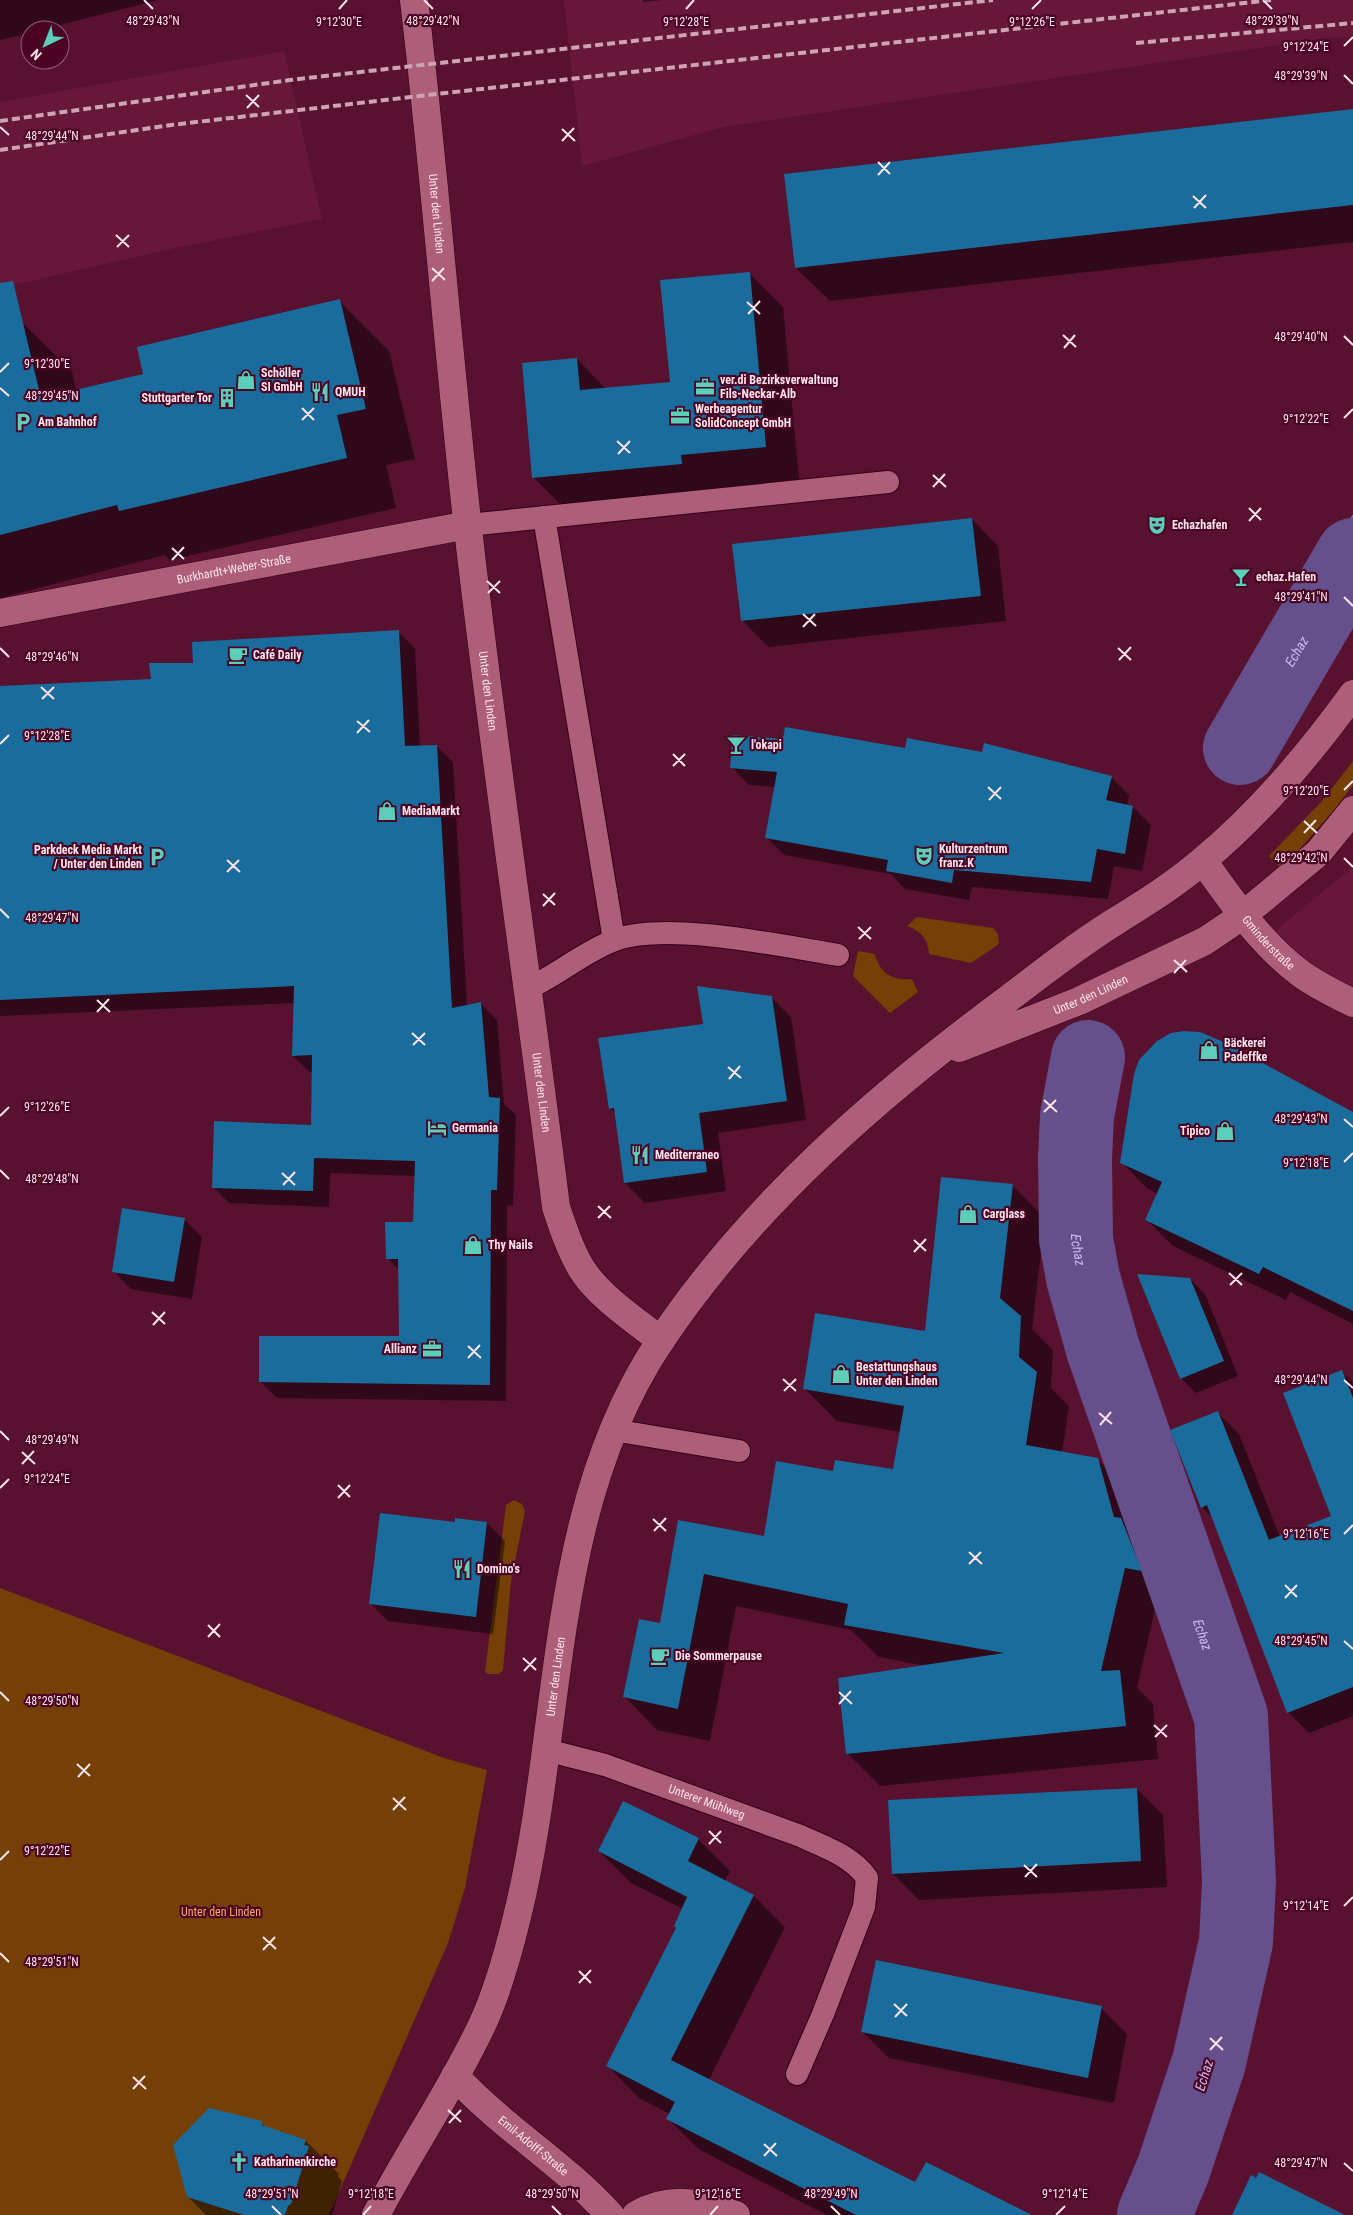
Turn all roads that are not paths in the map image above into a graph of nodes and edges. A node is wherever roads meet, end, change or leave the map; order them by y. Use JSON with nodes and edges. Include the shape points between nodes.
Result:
{"nodes":[{"id":1,"x":414,"y":0,"type":"edge"},
{"id":2,"x":888,"y":482,"type":"dead end"},
{"id":3,"x":544,"y":517,"type":"junction"},
{"id":4,"x":468,"y":525,"type":"junction"},
{"id":5,"x":0,"y":613,"type":"edge"},
{"id":6,"x":1353,"y":694,"type":"edge"},
{"id":7,"x":1353,"y":810,"type":"edge"},
{"id":8,"x":1203,"y":861,"type":"junction"},
{"id":9,"x":1242,"y":916,"type":"junction"},
{"id":10,"x":614,"y":940,"type":"junction"},
{"id":11,"x":838,"y":955,"type":"dead end"},
{"id":12,"x":529,"y":988,"type":"junction"},
{"id":13,"x":1353,"y":1003,"type":"edge"},
{"id":14,"x":932,"y":1058,"type":"junction"},
{"id":15,"x":661,"y":1340,"type":"junction"},
{"id":16,"x":614,"y":1430,"type":"junction"},
{"id":17,"x":739,"y":1451,"type":"dead end"},
{"id":18,"x":546,"y":1750,"type":"junction"},
{"id":19,"x":797,"y":2074,"type":"dead end"},
{"id":20,"x":455,"y":2076,"type":"junction"},
{"id":21,"x":376,"y":2215,"type":"edge"},
{"id":22,"x":610,"y":2215,"type":"edge"},
{"id":23,"x":636,"y":2215,"type":"edge"},
{"id":24,"x":736,"y":2215,"type":"edge"}],
"edges":[{"from":1,"to":4,"type":"street","name":"Unter den Linden"},
{"from":2,"to":3,"type":"lane"},
{"from":3,"to":4,"type":"lane"},
{"from":3,"to":10,"type":"lane"},
{"from":4,"to":5,"type":"street","name":"Burkhardt+Weber-Straße"},
{"from":4,"to":12,"type":"street","name":"Unter den Linden","via":[[511,875]]},
{"from":6,"to":8,"type":"street","name":"Unter den Linden","via":[[1258,809]]},
{"from":7,"to":9,"type":"street","name":"Unter den Linden","via":[[1318,853]]},
{"from":8,"to":9,"type":"street","name":"Gminderstraße"},
{"from":8,"to":14,"type":"street","name":"Unter den Linden","via":[[1005,1000]]},
{"from":9,"to":13,"type":"street","name":"Gminderstraße","via":[[1301,974]]},
{"from":9,"to":14,"type":"street","name":"Unter den Linden","via":[[1205,941],[1124,981]]},
{"from":10,"to":11,"type":"lane","via":[[641,935],[689,935],[738,939]]},
{"from":10,"to":12,"type":"lane"},
{"from":12,"to":15,"type":"street","name":"Unter den Linden","via":[[556,1207],[568,1242],[582,1269],[596,1286]]},
{"from":14,"to":15,"type":"street","name":"Unter den Linden","via":[[853,1122],[798,1176],[732,1249]]},
{"from":15,"to":16,"type":"street","name":"Unter den Linden","via":[[637,1379]]},
{"from":16,"to":17,"type":"lane"},
{"from":16,"to":18,"type":"street","name":"Unter den Linden","via":[[587,1508],[570,1579]]},
{"from":18,"to":19,"type":"lane","name":"Unterer Mühlweg","via":[[605,1765],[798,1835],[860,1867],[867,1878],[864,1907]]},
{"from":18,"to":20,"type":"street","name":"Unter den Linden","via":[[520,1905],[499,1982],[483,2023]]},
{"from":20,"to":21,"type":"street","name":"Unter den Linden"},
{"from":20,"to":22,"type":"street","name":"Emil-Adolff-Straße","via":[[502,2122],[586,2189]]},
{"from":23,"to":24,"type":"street","via":[[660,2204],[685,2203],[709,2206]]}]}
